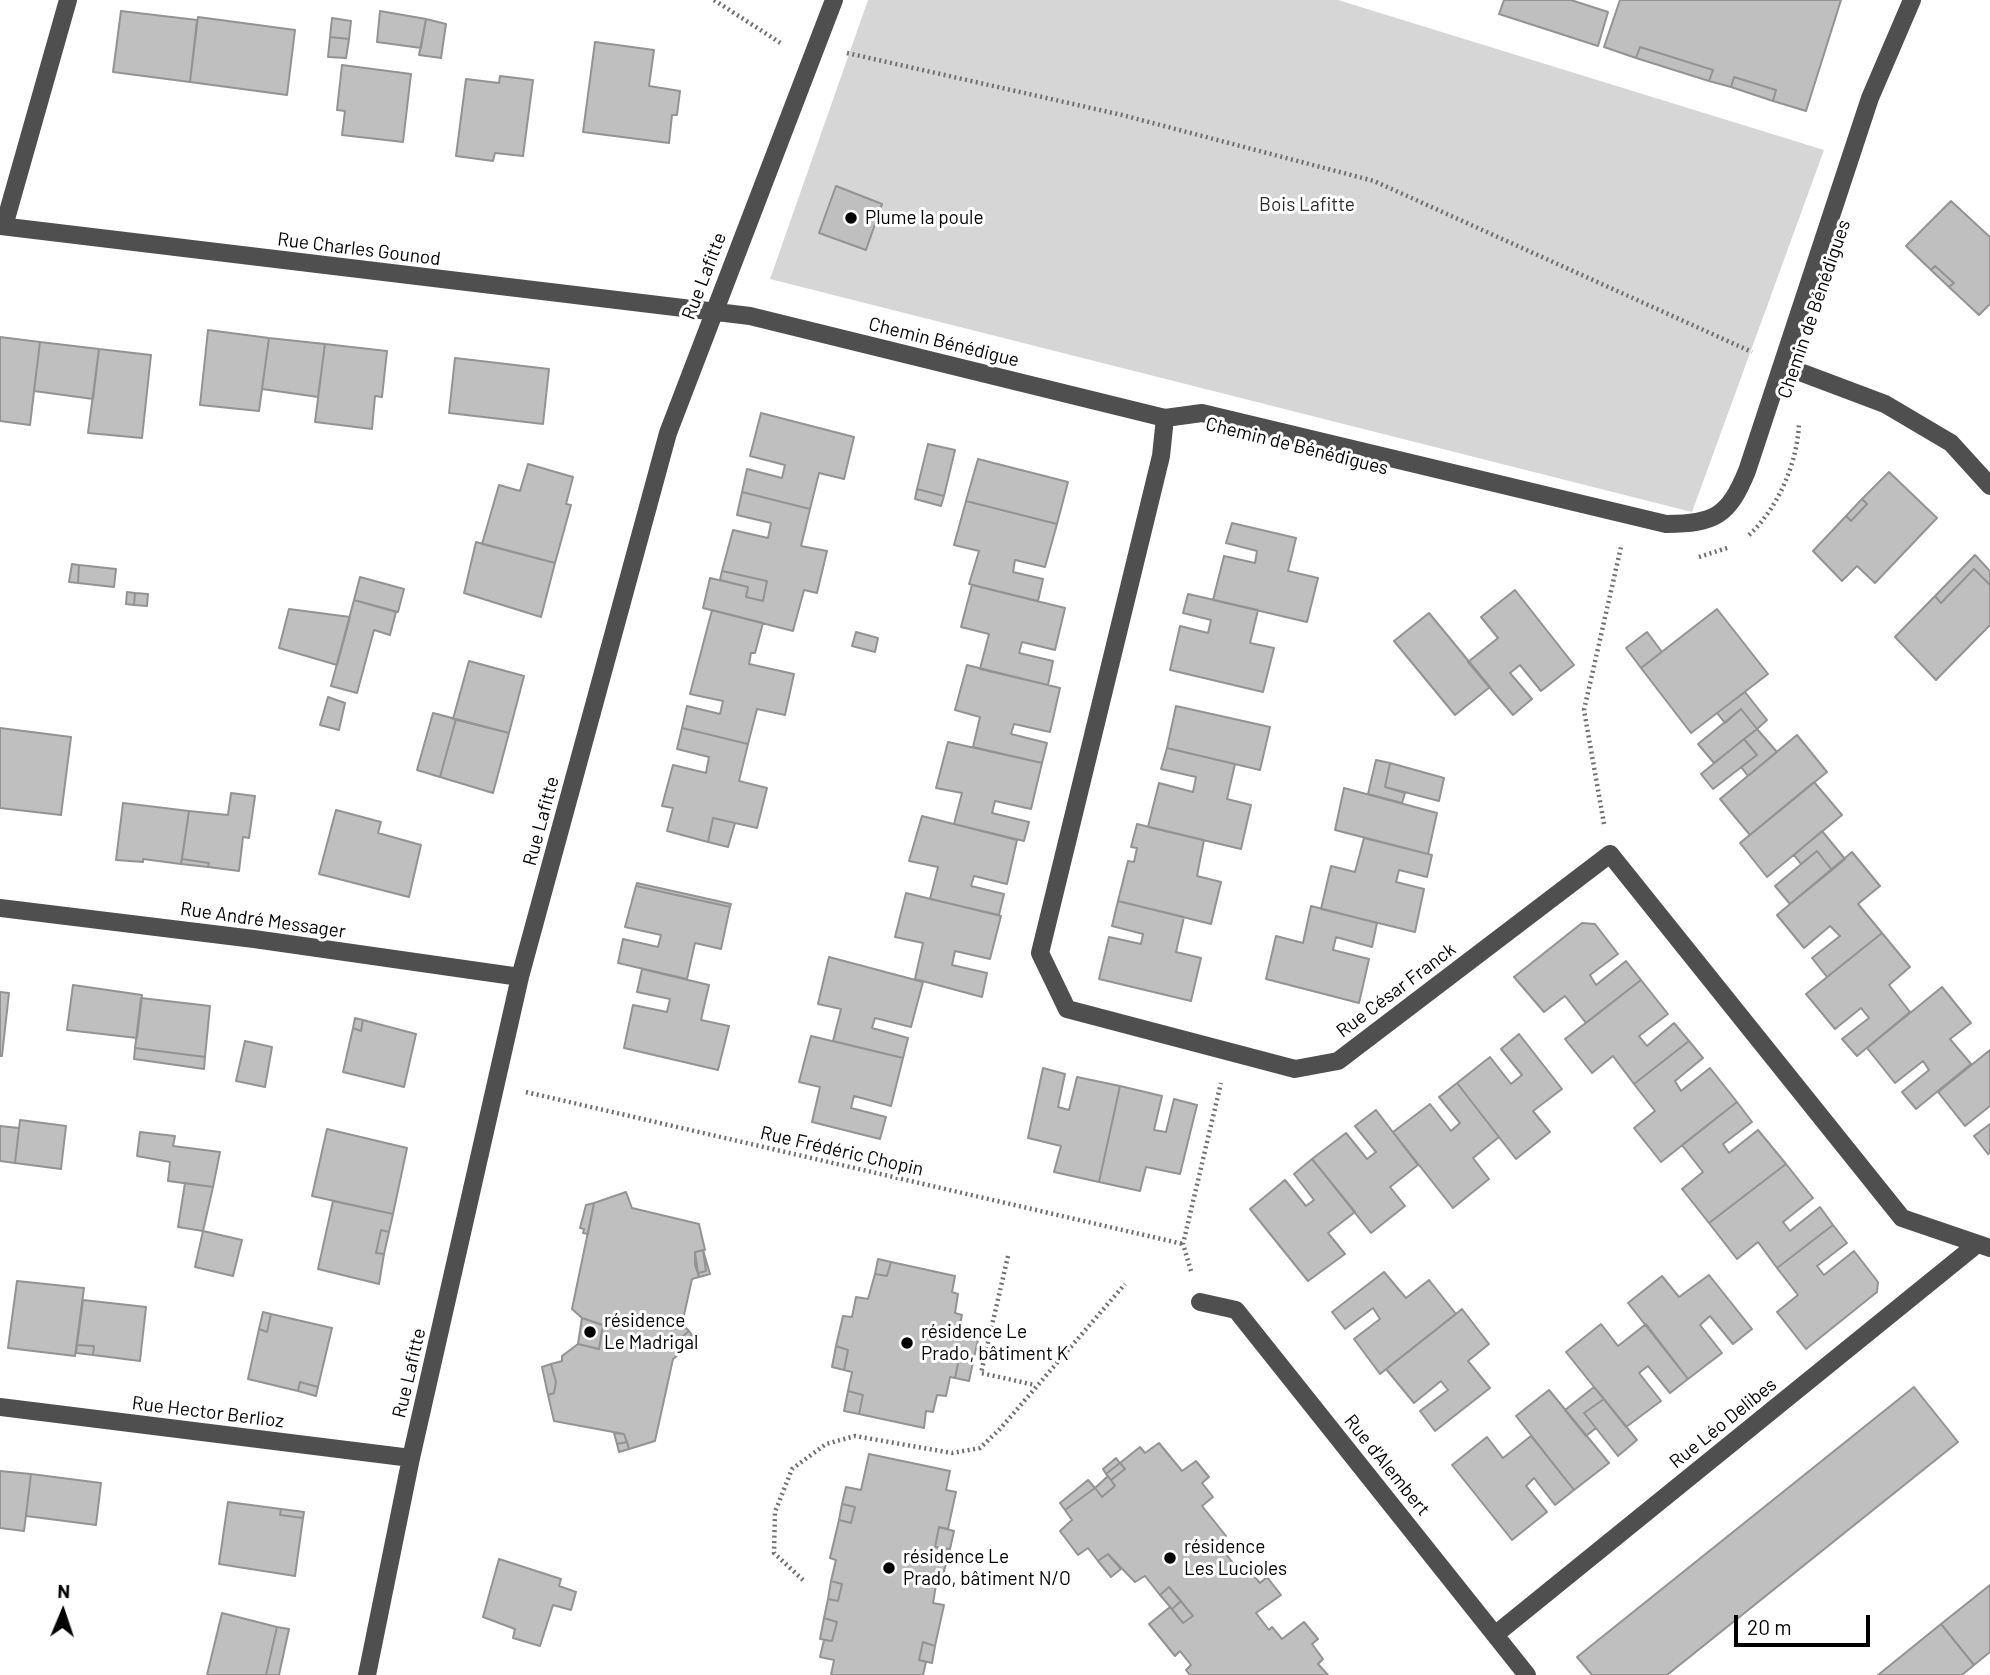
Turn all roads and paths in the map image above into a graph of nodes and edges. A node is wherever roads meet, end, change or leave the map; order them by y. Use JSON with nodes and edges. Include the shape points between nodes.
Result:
{"nodes":[{"id":1,"x":68,"y":0,"type":"edge"},
{"id":2,"x":713,"y":0,"type":"edge"},
{"id":3,"x":834,"y":0,"type":"edge"},
{"id":4,"x":1912,"y":0,"type":"edge"},
{"id":5,"x":812,"y":54,"type":"junction"},
{"id":6,"x":2,"y":226,"type":"edge"},
{"id":7,"x":713,"y":311,"type":"junction"},
{"id":8,"x":1784,"y":366,"type":"junction"},
{"id":9,"x":1812,"y":376,"type":"junction"},
{"id":10,"x":1165,"y":418,"type":"junction"},
{"id":11,"x":1990,"y":486,"type":"edge"},
{"id":12,"x":1748,"y":536,"type":"dead end"},
{"id":13,"x":1608,"y":544,"type":"dead end"},
{"id":14,"x":1736,"y":544,"type":"dead end"},
{"id":15,"x":1621,"y":547,"type":"junction"},
{"id":16,"x":1631,"y":550,"type":"dead end"},
{"id":17,"x":1697,"y":558,"type":"dead end"},
{"id":18,"x":1610,"y":854,"type":"junction"},
{"id":19,"x":0,"y":908,"type":"edge"},
{"id":20,"x":520,"y":977,"type":"junction"},
{"id":21,"x":1229,"y":1051,"type":"junction"},
{"id":22,"x":495,"y":1085,"type":"junction"},
{"id":23,"x":1183,"y":1244,"type":"junction"},
{"id":24,"x":1983,"y":1247,"type":"edge"},
{"id":25,"x":1008,"y":1256,"type":"dead end"},
{"id":26,"x":1125,"y":1284,"type":"dead end"},
{"id":27,"x":1200,"y":1302,"type":"joint"},
{"id":28,"x":1034,"y":1385,"type":"junction"},
{"id":29,"x":0,"y":1407,"type":"edge"},
{"id":30,"x":411,"y":1458,"type":"junction"},
{"id":31,"x":803,"y":1580,"type":"dead end"},
{"id":32,"x":1496,"y":1634,"type":"junction"},
{"id":33,"x":367,"y":1675,"type":"edge"},
{"id":34,"x":1527,"y":1675,"type":"edge"}],
"edges":[{"from":1,"to":6,"type":"street"},
{"from":2,"to":5,"type":"path"},
{"from":3,"to":5,"type":"street","name":"Rue Lafitte"},
{"from":4,"to":8,"type":"street","name":"Chemin de Bénédigues","via":[[1870,98]]},
{"from":5,"to":7,"type":"street","name":"Rue Lafitte"},
{"from":5,"to":8,"type":"path","via":[[1122,115],[1374,181]]},
{"from":6,"to":7,"type":"street","name":"Rue Charles Gounod"},
{"from":7,"to":10,"type":"street","name":"Chemin Bénédigue","via":[[750,316]]},
{"from":7,"to":20,"type":"street","name":"Rue Lafitte","via":[[668,433]]},
{"from":8,"to":9,"type":"street"},
{"from":8,"to":10,"type":"street","name":"Chemin de Bénédigues","via":[[1738,494],[1725,510],[1701,523],[1667,524],[1202,413]]},
{"from":9,"to":11,"type":"street","via":[[1885,404],[1951,443]]},
{"from":9,"to":12,"type":"path","name":"Chemin de Bénédigues","via":[[1781,494]]},
{"from":10,"to":21,"type":"street","name":"Rue César Franck","via":[[1161,456],[1040,953],[1067,1009]]},
{"from":13,"to":15,"type":"path"},
{"from":14,"to":17,"type":"path"},
{"from":15,"to":16,"type":"path"},
{"from":15,"to":18,"type":"path","via":[[1584,710]]},
{"from":18,"to":21,"type":"street","name":"Rue César Franck","via":[[1338,1060],[1294,1069]]},
{"from":18,"to":24,"type":"street","via":[[1902,1218]]},
{"from":19,"to":20,"type":"street","name":"Rue André Messager"},
{"from":20,"to":22,"type":"street","name":"Rue Lafitte"},
{"from":21,"to":23,"type":"path"},
{"from":22,"to":23,"type":"path","name":"Rue Frédéric Chopin"},
{"from":22,"to":30,"type":"street","name":"Rue Lafitte"},
{"from":23,"to":27,"type":"path"},
{"from":24,"to":32,"type":"street","name":"Rue Léo Delibes"},
{"from":25,"to":28,"type":"path","via":[[981,1373]]},
{"from":26,"to":28,"type":"path"},
{"from":27,"to":32,"type":"street","name":"Rue d'Alembert","via":[[1236,1310]]},
{"from":28,"to":31,"type":"path","via":[[980,1448],[952,1453],[855,1436],[825,1444],[792,1469],[775,1511],[774,1553]]},
{"from":29,"to":30,"type":"street","name":"Rue Hector Berlioz"},
{"from":30,"to":33,"type":"street","name":"Rue Lafitte"},
{"from":32,"to":34,"type":"street","name":"Rue d'Alembert"}]}
